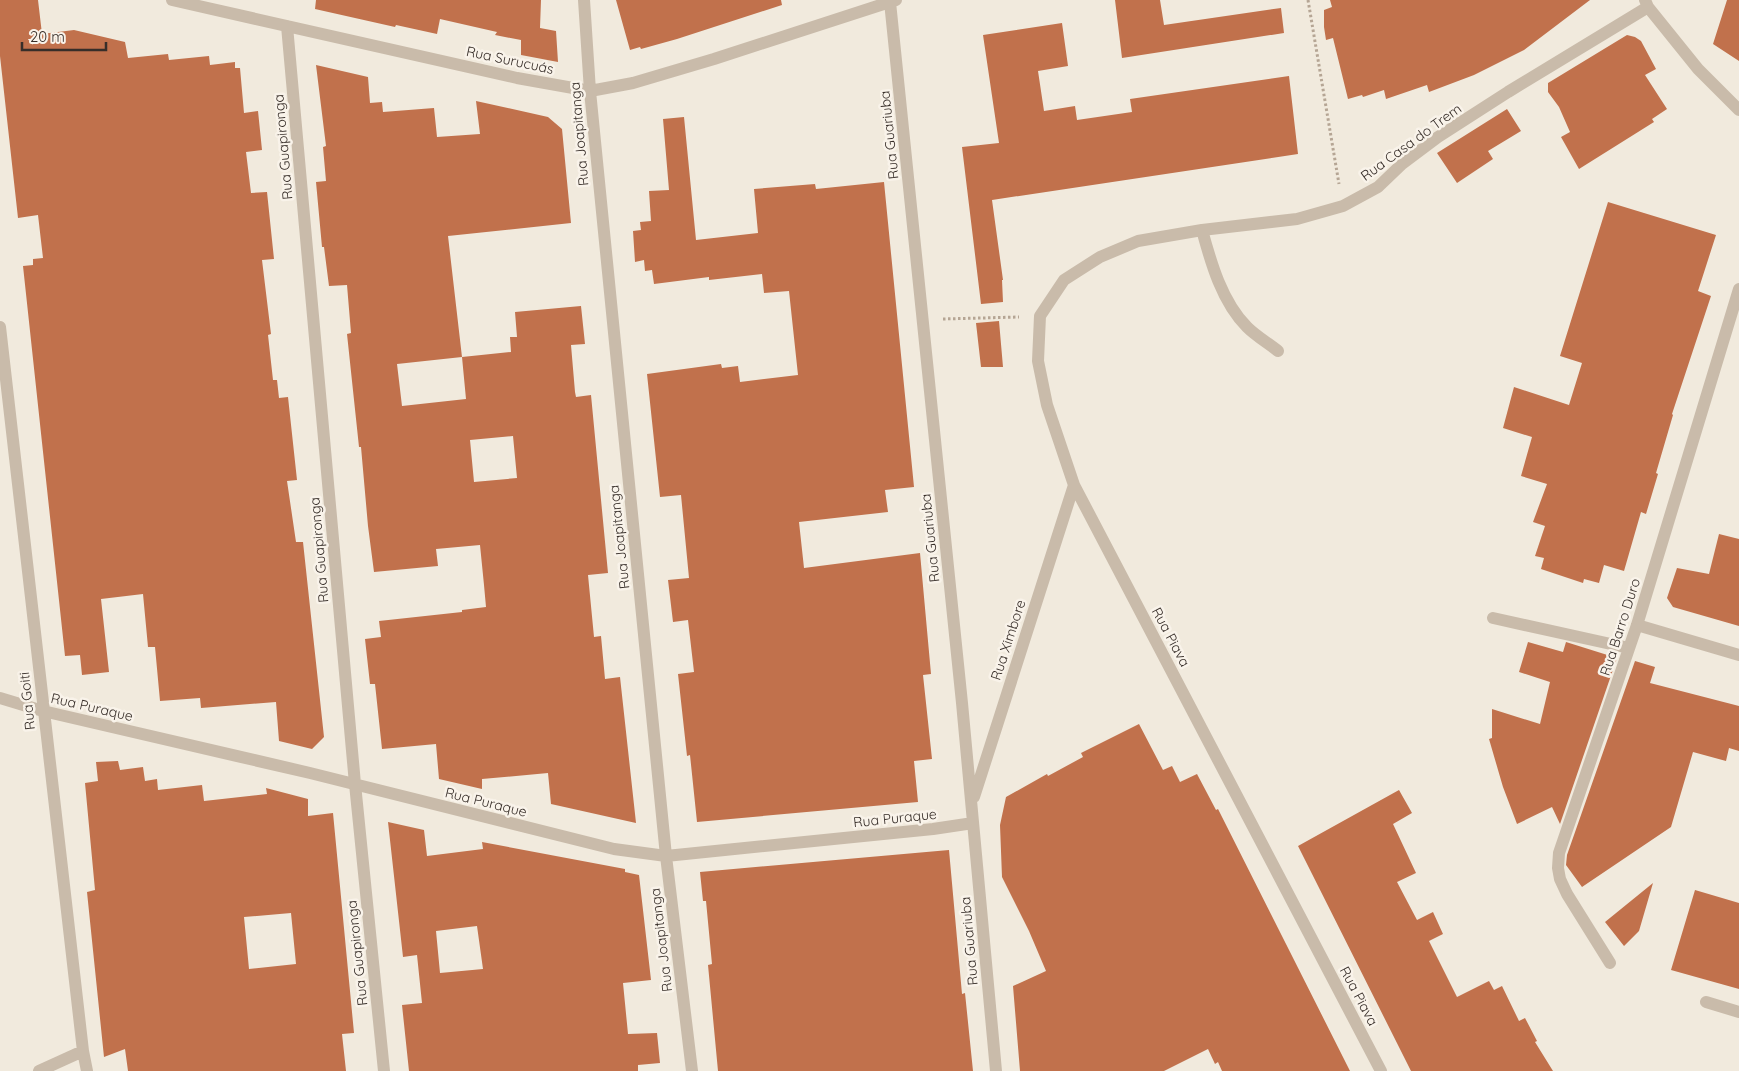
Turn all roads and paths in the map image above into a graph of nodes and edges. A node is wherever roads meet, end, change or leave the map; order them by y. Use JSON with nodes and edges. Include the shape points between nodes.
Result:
{"nodes":[{"id":1,"x":172,"y":0,"type":"edge"},
{"id":2,"x":584,"y":0,"type":"edge"},
{"id":3,"x":1308,"y":0,"type":"edge"},
{"id":4,"x":893,"y":1,"type":"edge"},
{"id":5,"x":1646,"y":4,"type":"edge"},
{"id":6,"x":287,"y":26,"type":"junction"},
{"id":7,"x":590,"y":91,"type":"junction"},
{"id":8,"x":1739,"y":110,"type":"edge"},
{"id":9,"x":1343,"y":206,"type":"junction"},
{"id":10,"x":1202,"y":230,"type":"junction"},
{"id":11,"x":1739,"y":290,"type":"edge"},
{"id":12,"x":1040,"y":316,"type":"junction"},
{"id":13,"x":922,"y":319,"type":"junction"},
{"id":14,"x":0,"y":327,"type":"edge"},
{"id":15,"x":1278,"y":351,"type":"dead end"},
{"id":16,"x":1074,"y":485,"type":"junction"},
{"id":17,"x":1493,"y":618,"type":"dead end"},
{"id":18,"x":1637,"y":625,"type":"junction"},
{"id":19,"x":1630,"y":648,"type":"junction"},
{"id":20,"x":1739,"y":655,"type":"edge"},
{"id":21,"x":0,"y":698,"type":"edge"},
{"id":22,"x":43,"y":711,"type":"junction"},
{"id":23,"x":355,"y":784,"type":"junction"},
{"id":24,"x":972,"y":804,"type":"junction"},
{"id":25,"x":973,"y":823,"type":"junction"},
{"id":26,"x":666,"y":856,"type":"junction"},
{"id":27,"x":1610,"y":963,"type":"dead end"},
{"id":28,"x":1706,"y":1002,"type":"dead end"},
{"id":29,"x":1739,"y":1012,"type":"edge"},
{"id":30,"x":83,"y":1051,"type":"junction"},
{"id":31,"x":39,"y":1071,"type":"edge"},
{"id":32,"x":87,"y":1071,"type":"edge"},
{"id":33,"x":384,"y":1071,"type":"edge"},
{"id":34,"x":692,"y":1071,"type":"edge"},
{"id":35,"x":996,"y":1071,"type":"edge"},
{"id":36,"x":1381,"y":1071,"type":"edge"}],
"edges":[{"from":1,"to":6,"type":"street","name":"Rua Surucuás"},
{"from":2,"to":7,"type":"street","name":"Rua Joapitanga"},
{"from":3,"to":9,"type":"path"},
{"from":4,"to":7,"type":"street","name":"Rua Surucuás","via":[[714,59],[633,83]]},
{"from":4,"to":13,"type":"street","name":"Rua Guariuba"},
{"from":5,"to":8,"type":"street","via":[[1698,68]]},
{"from":5,"to":9,"type":"street","name":"Rua Casa do Trem","via":[[1446,132],[1402,164],[1378,187]]},
{"from":6,"to":7,"type":"street","name":"Rua Surucuás","via":[[517,78]]},
{"from":6,"to":23,"type":"street","name":"Rua Guapironga"},
{"from":7,"to":26,"type":"street","name":"Rua Joapitanga"},
{"from":9,"to":10,"type":"street","name":"Rua Casa do Trem","via":[[1297,220]]},
{"from":10,"to":12,"type":"street","name":"Rua Casa do Trem","via":[[1138,241],[1100,257],[1064,280]]},
{"from":10,"to":15,"type":"street","via":[[1212,266],[1228,301],[1247,327]]},
{"from":11,"to":18,"type":"street","name":"Rua Barro Duro"},
{"from":12,"to":13,"type":"path"},
{"from":12,"to":16,"type":"street","name":"Rua Piava","via":[[1038,361],[1047,405]]},
{"from":13,"to":24,"type":"street","name":"Rua Guariuba"},
{"from":14,"to":22,"type":"street","name":"Rua Goiti"},
{"from":16,"to":24,"type":"street","name":"Rua Ximbore"},
{"from":16,"to":36,"type":"street","name":"Rua Piava"},
{"from":17,"to":19,"type":"street"},
{"from":18,"to":19,"type":"street","name":"Rua Barro Duro"},
{"from":18,"to":20,"type":"street"},
{"from":19,"to":27,"type":"street","name":"Rua Barro Duro","via":[[1558,860],[1560,879],[1567,894]]},
{"from":21,"to":22,"type":"street","name":"Rua Puraque"},
{"from":22,"to":23,"type":"street","name":"Rua Puraque"},
{"from":22,"to":30,"type":"street","name":"Rua Goiti"},
{"from":23,"to":26,"type":"street","name":"Rua Puraque","via":[[614,849]]},
{"from":23,"to":33,"type":"street","name":"Rua Guapironga"},
{"from":24,"to":25,"type":"street","name":"Rua Guariuba"},
{"from":25,"to":26,"type":"street","name":"Rua Puraque"},
{"from":25,"to":35,"type":"street","name":"Rua Guariuba"},
{"from":26,"to":34,"type":"street","name":"Rua Joapitanga"},
{"from":28,"to":29,"type":"street"},
{"from":30,"to":31,"type":"street"},
{"from":30,"to":32,"type":"street","name":"Rua Goiti"}]}
